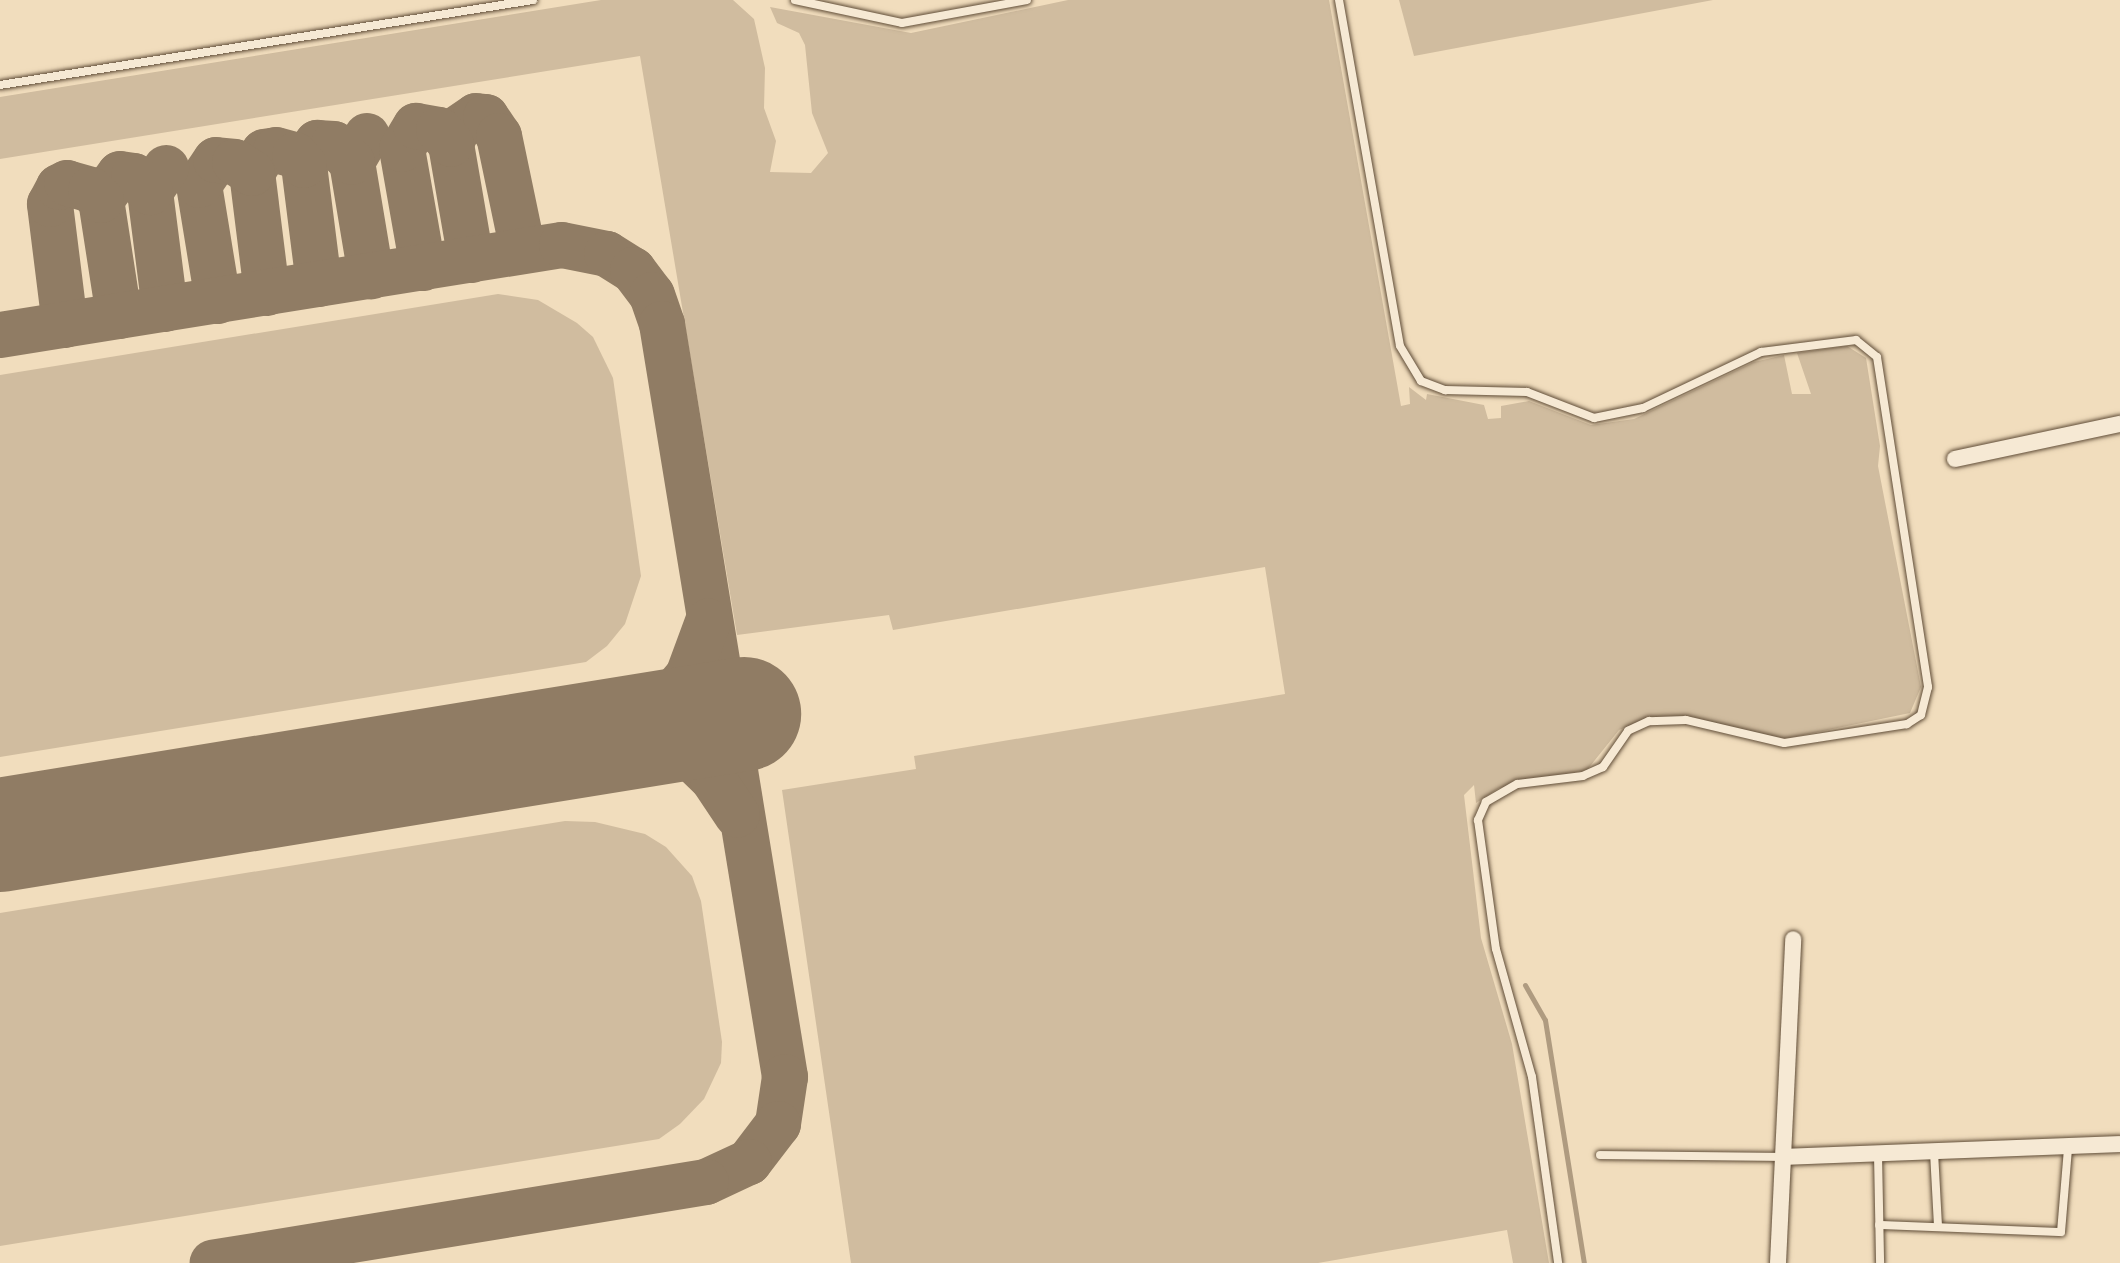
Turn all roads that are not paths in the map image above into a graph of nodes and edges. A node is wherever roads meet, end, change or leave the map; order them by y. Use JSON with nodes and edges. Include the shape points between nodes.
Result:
{"nodes":[{"id":1,"x":533,"y":0,"type":"edge"},
{"id":2,"x":795,"y":0,"type":"edge"},
{"id":3,"x":1027,"y":0,"type":"edge"},
{"id":4,"x":1339,"y":0,"type":"edge"},
{"id":5,"x":0,"y":85,"type":"edge"},
{"id":6,"x":2120,"y":424,"type":"edge"},
{"id":7,"x":1955,"y":459,"type":"dead end"},
{"id":8,"x":1793,"y":939,"type":"dead end"},
{"id":9,"x":2120,"y":1144,"type":"edge"},
{"id":10,"x":2068,"y":1148,"type":"junction"},
{"id":11,"x":1934,"y":1152,"type":"junction"},
{"id":12,"x":1878,"y":1154,"type":"junction"},
{"id":13,"x":1600,"y":1155,"type":"dead end"},
{"id":14,"x":1783,"y":1157,"type":"junction"},
{"id":15,"x":1879,"y":1225,"type":"junction"},
{"id":16,"x":1938,"y":1227,"type":"junction"},
{"id":17,"x":1558,"y":1263,"type":"edge"},
{"id":18,"x":1778,"y":1263,"type":"edge"},
{"id":19,"x":1880,"y":1263,"type":"edge"}],
"edges":[{"from":1,"to":5,"type":"lane"},
{"from":2,"to":3,"type":"lane","via":[[902,23]]},
{"from":4,"to":17,"type":"lane","via":[[1400,346],[1421,381],[1445,390],[1527,392],[1594,418],[1643,408],[1761,352],[1856,340],[1877,357],[1928,687],[1921,715],[1907,724],[1784,743],[1686,720],[1649,721],[1628,731],[1603,767],[1583,776],[1517,784],[1486,802],[1478,820],[1496,949],[1532,1077]]},
{"from":6,"to":7,"type":"street"},
{"from":8,"to":14,"type":"street"},
{"from":9,"to":10,"type":"street"},
{"from":10,"to":11,"type":"street"},
{"from":10,"to":16,"type":"lane","via":[[2061,1232]]},
{"from":11,"to":12,"type":"street"},
{"from":11,"to":16,"type":"lane"},
{"from":12,"to":14,"type":"street"},
{"from":12,"to":15,"type":"lane"},
{"from":13,"to":14,"type":"lane"},
{"from":14,"to":18,"type":"street"},
{"from":15,"to":16,"type":"lane"},
{"from":15,"to":19,"type":"lane"}]}
